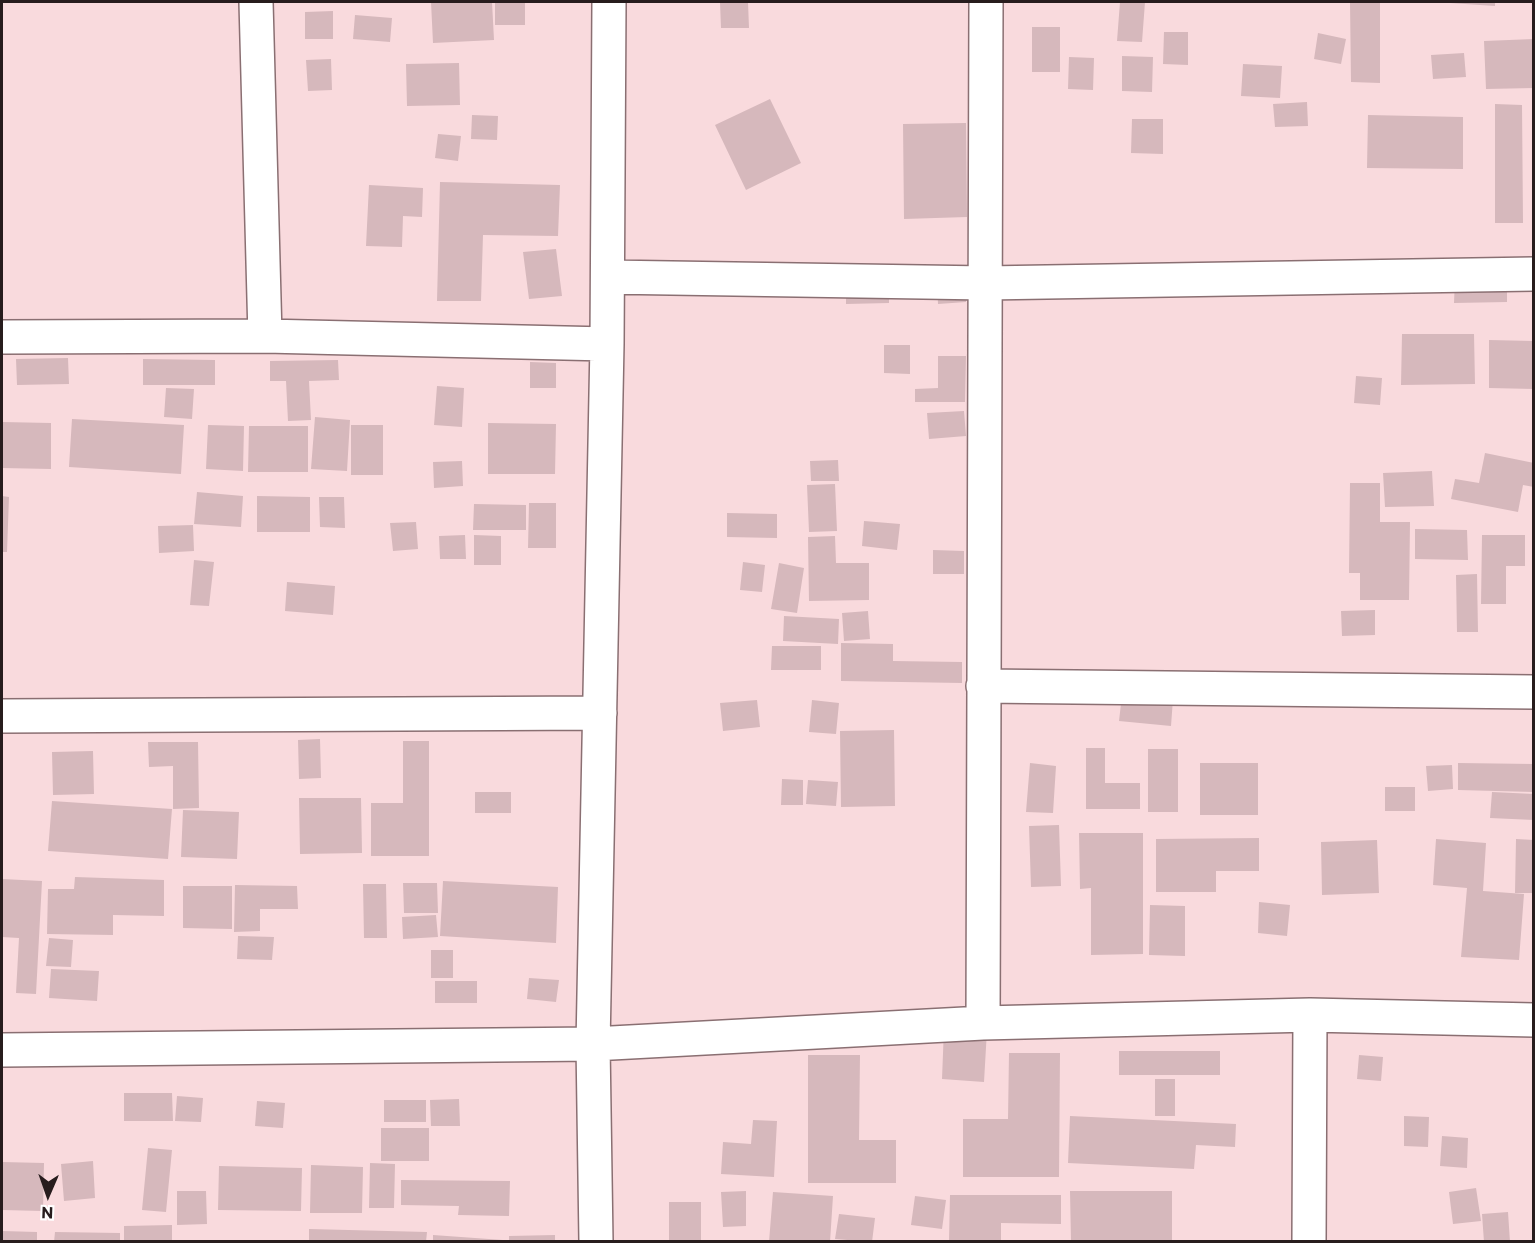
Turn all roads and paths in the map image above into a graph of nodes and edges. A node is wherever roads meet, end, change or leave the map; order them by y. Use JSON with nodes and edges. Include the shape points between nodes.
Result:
{"nodes":[{"id":1,"x":256,"y":2,"type":"edge"},
{"id":2,"x":609,"y":2,"type":"edge"},
{"id":3,"x":986,"y":2,"type":"edge"},
{"id":4,"x":1533,"y":274,"type":"edge"},
{"id":5,"x":608,"y":277,"type":"junction"},
{"id":6,"x":986,"y":283,"type":"junction"},
{"id":7,"x":265,"y":336,"type":"junction"},
{"id":8,"x":2,"y":337,"type":"edge"},
{"id":9,"x":607,"y":344,"type":"junction"},
{"id":10,"x":983,"y":686,"type":"junction"},
{"id":11,"x":1533,"y":692,"type":"edge"},
{"id":12,"x":600,"y":713,"type":"junction"},
{"id":13,"x":2,"y":716,"type":"edge"},
{"id":14,"x":1310,"y":1015,"type":"junction"},
{"id":15,"x":1533,"y":1020,"type":"edge"},
{"id":16,"x":983,"y":1023,"type":"junction"},
{"id":17,"x":593,"y":1044,"type":"junction"},
{"id":18,"x":2,"y":1050,"type":"edge"},
{"id":19,"x":596,"y":1242,"type":"edge"},
{"id":20,"x":1309,"y":1242,"type":"edge"}],
"edges":[{"from":1,"to":7,"type":"street"},
{"from":2,"to":5,"type":"street"},
{"from":3,"to":6,"type":"street"},
{"from":4,"to":6,"type":"street"},
{"from":5,"to":6,"type":"street"},
{"from":5,"to":9,"type":"street"},
{"from":6,"to":10,"type":"street"},
{"from":7,"to":8,"type":"street"},
{"from":7,"to":9,"type":"street"},
{"from":9,"to":12,"type":"street"},
{"from":10,"to":11,"type":"street"},
{"from":10,"to":16,"type":"street"},
{"from":12,"to":13,"type":"street"},
{"from":12,"to":17,"type":"street"},
{"from":14,"to":15,"type":"street"},
{"from":14,"to":16,"type":"street"},
{"from":14,"to":20,"type":"street"},
{"from":16,"to":17,"type":"street"},
{"from":17,"to":18,"type":"street"},
{"from":17,"to":19,"type":"street"}]}
